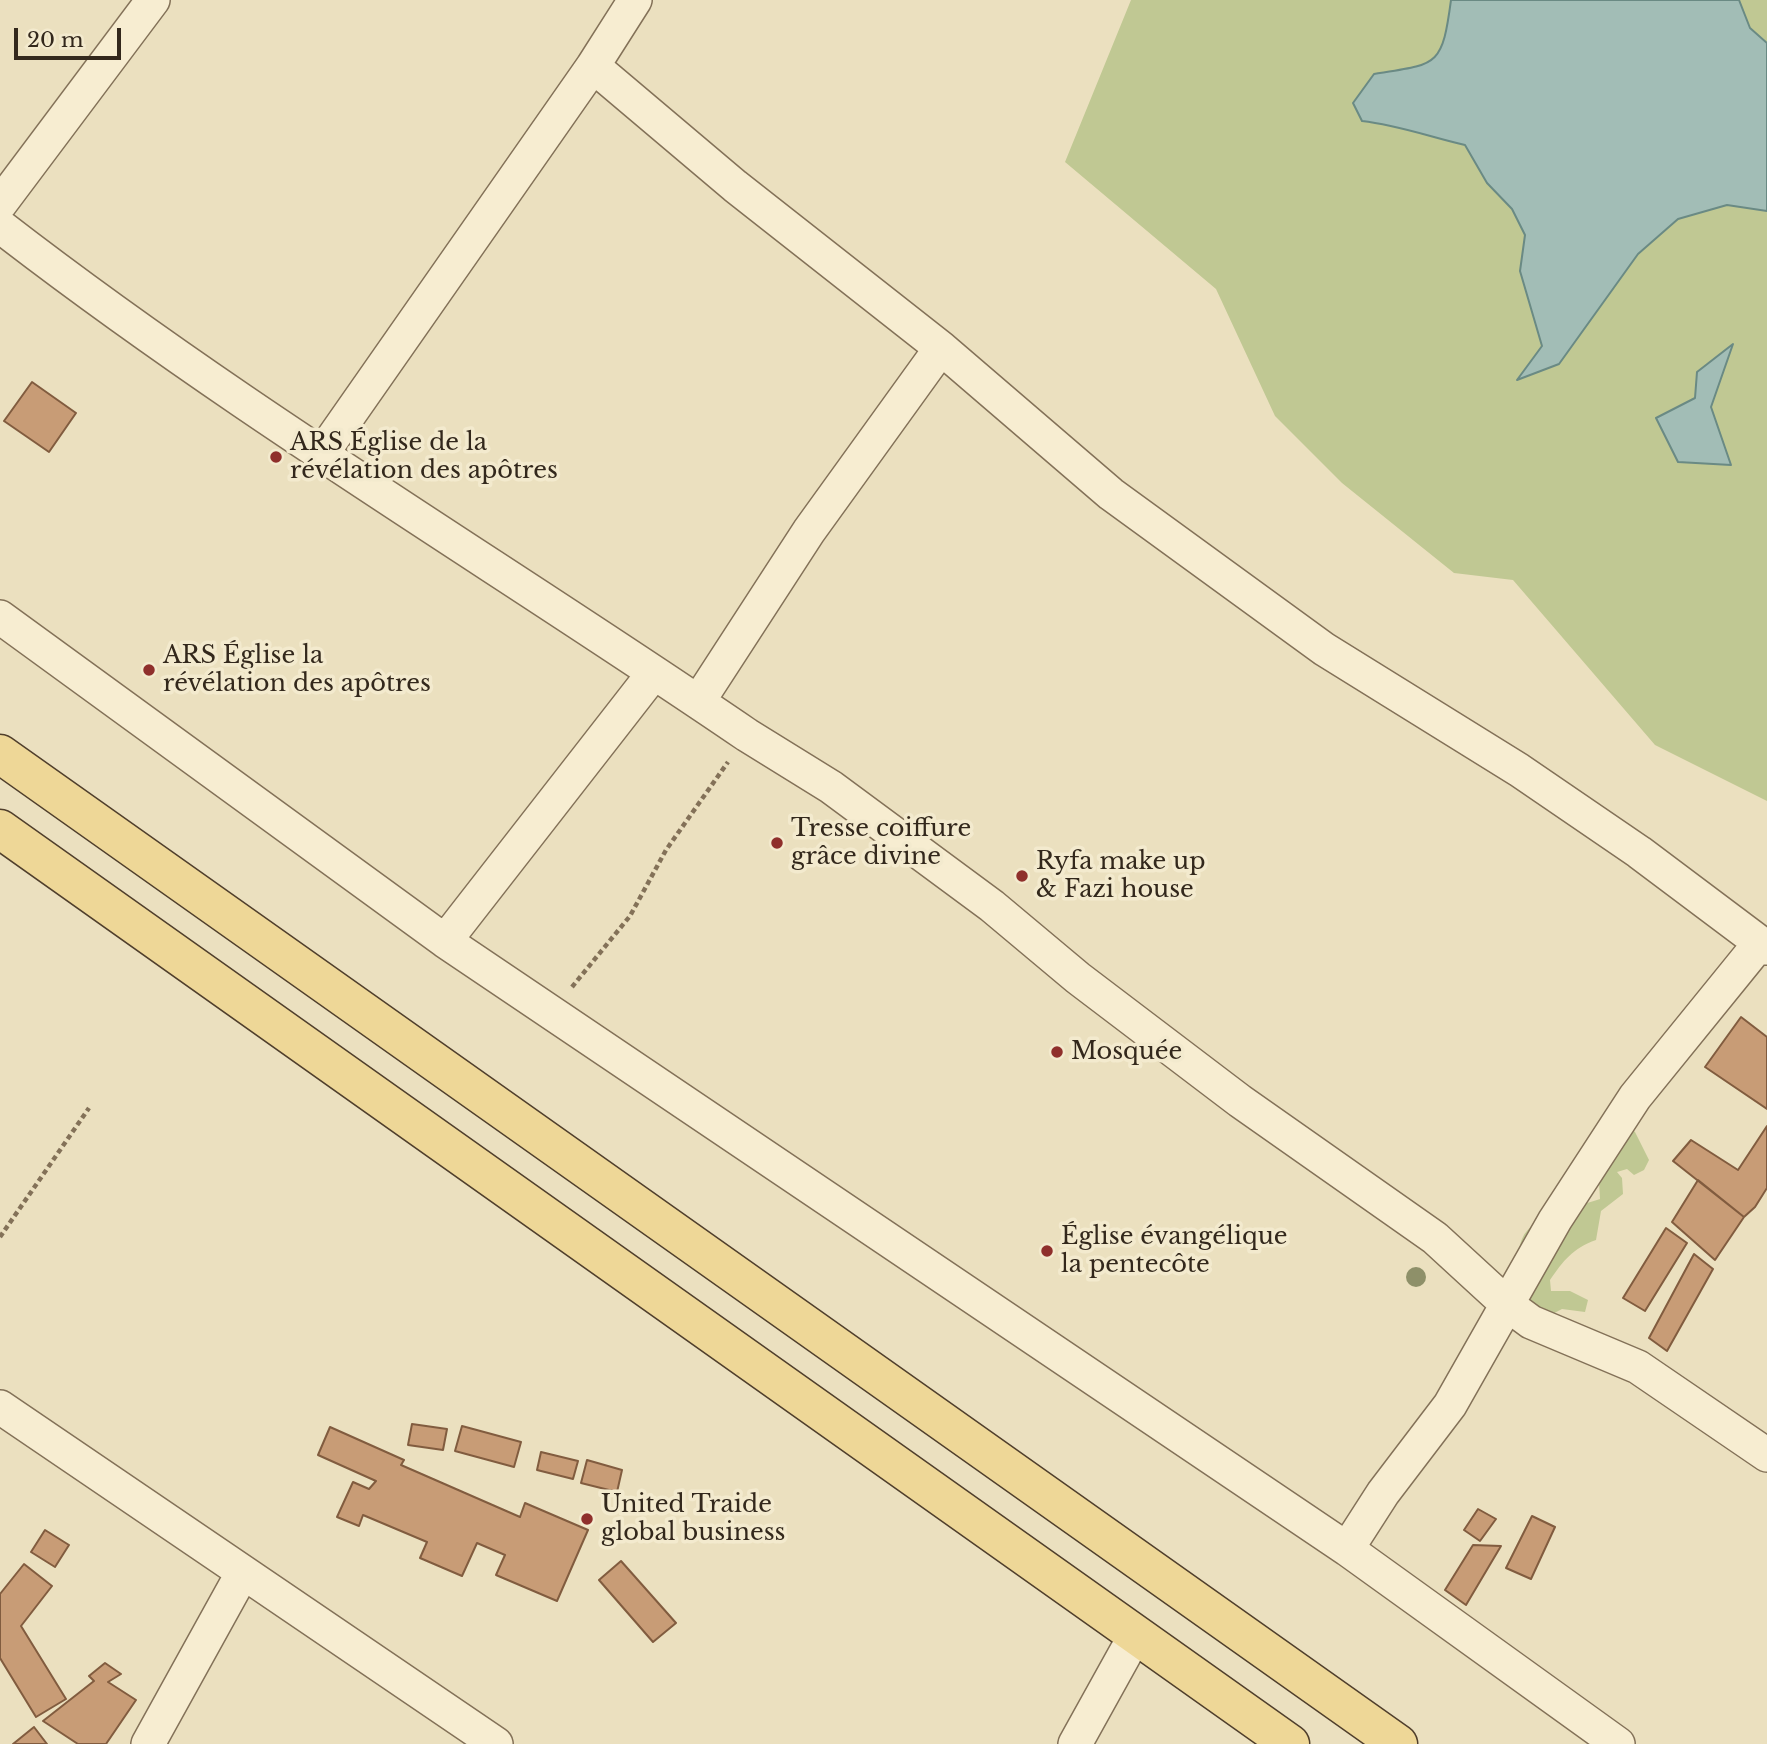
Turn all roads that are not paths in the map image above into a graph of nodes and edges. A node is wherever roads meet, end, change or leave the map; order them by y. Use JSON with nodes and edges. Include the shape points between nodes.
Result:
{"nodes":[{"id":1,"x":153,"y":0,"type":"edge"},
{"id":2,"x":635,"y":0,"type":"edge"},
{"id":3,"x":593,"y":66,"type":"junction"},
{"id":4,"x":0,"y":204,"type":"edge"},
{"id":5,"x":0,"y":226,"type":"edge"},
{"id":6,"x":941,"y":348,"type":"junction"},
{"id":7,"x":321,"y":455,"type":"junction"},
{"id":8,"x":0,"y":617,"type":"edge"},
{"id":9,"x":653,"y":674,"type":"junction"},
{"id":10,"x":698,"y":702,"type":"junction"},
{"id":11,"x":0,"y":754,"type":"edge"},
{"id":12,"x":0,"y":830,"type":"edge"},
{"id":13,"x":445,"y":941,"type":"junction"},
{"id":14,"x":1763,"y":946,"type":"edge"},
{"id":15,"x":1508,"y":1305,"type":"junction"},
{"id":16,"x":0,"y":1407,"type":"edge"},
{"id":17,"x":1767,"y":1455,"type":"edge"},
{"id":18,"x":1347,"y":1549,"type":"junction"},
{"id":19,"x":242,"y":1574,"type":"junction"},
{"id":20,"x":1136,"y":1634,"type":"junction"},
{"id":21,"x":148,"y":1744,"type":"edge"},
{"id":22,"x":496,"y":1744,"type":"edge"},
{"id":23,"x":1075,"y":1744,"type":"edge"},
{"id":24,"x":1290,"y":1744,"type":"edge"},
{"id":25,"x":1398,"y":1744,"type":"edge"},
{"id":26,"x":1618,"y":1744,"type":"edge"}],
"edges":[{"from":1,"to":4,"type":"street"},
{"from":2,"to":3,"type":"street"},
{"from":3,"to":6,"type":"street"},
{"from":3,"to":7,"type":"street"},
{"from":5,"to":7,"type":"street","via":[[111,312]]},
{"from":6,"to":10,"type":"street","via":[[809,531]]},
{"from":6,"to":14,"type":"street","via":[[1111,494],[1324,649],[1519,770],[1639,852]]},
{"from":7,"to":9,"type":"street"},
{"from":8,"to":13,"type":"street"},
{"from":9,"to":10,"type":"street"},
{"from":9,"to":13,"type":"street"},
{"from":10,"to":15,"type":"street","via":[[831,787],[992,906],[1240,1101],[1435,1238]]},
{"from":11,"to":25,"type":"main road"},
{"from":12,"to":20,"type":"main road"},
{"from":13,"to":18,"type":"street"},
{"from":14,"to":15,"type":"street","via":[[1635,1097],[1555,1220]]},
{"from":15,"to":17,"type":"street","via":[[1531,1322],[1638,1367]]},
{"from":15,"to":18,"type":"street","via":[[1450,1405]]},
{"from":16,"to":19,"type":"street"},
{"from":18,"to":26,"type":"street"},
{"from":19,"to":21,"type":"street"},
{"from":19,"to":22,"type":"street"},
{"from":20,"to":23,"type":"street"},
{"from":20,"to":24,"type":"main road"}]}
